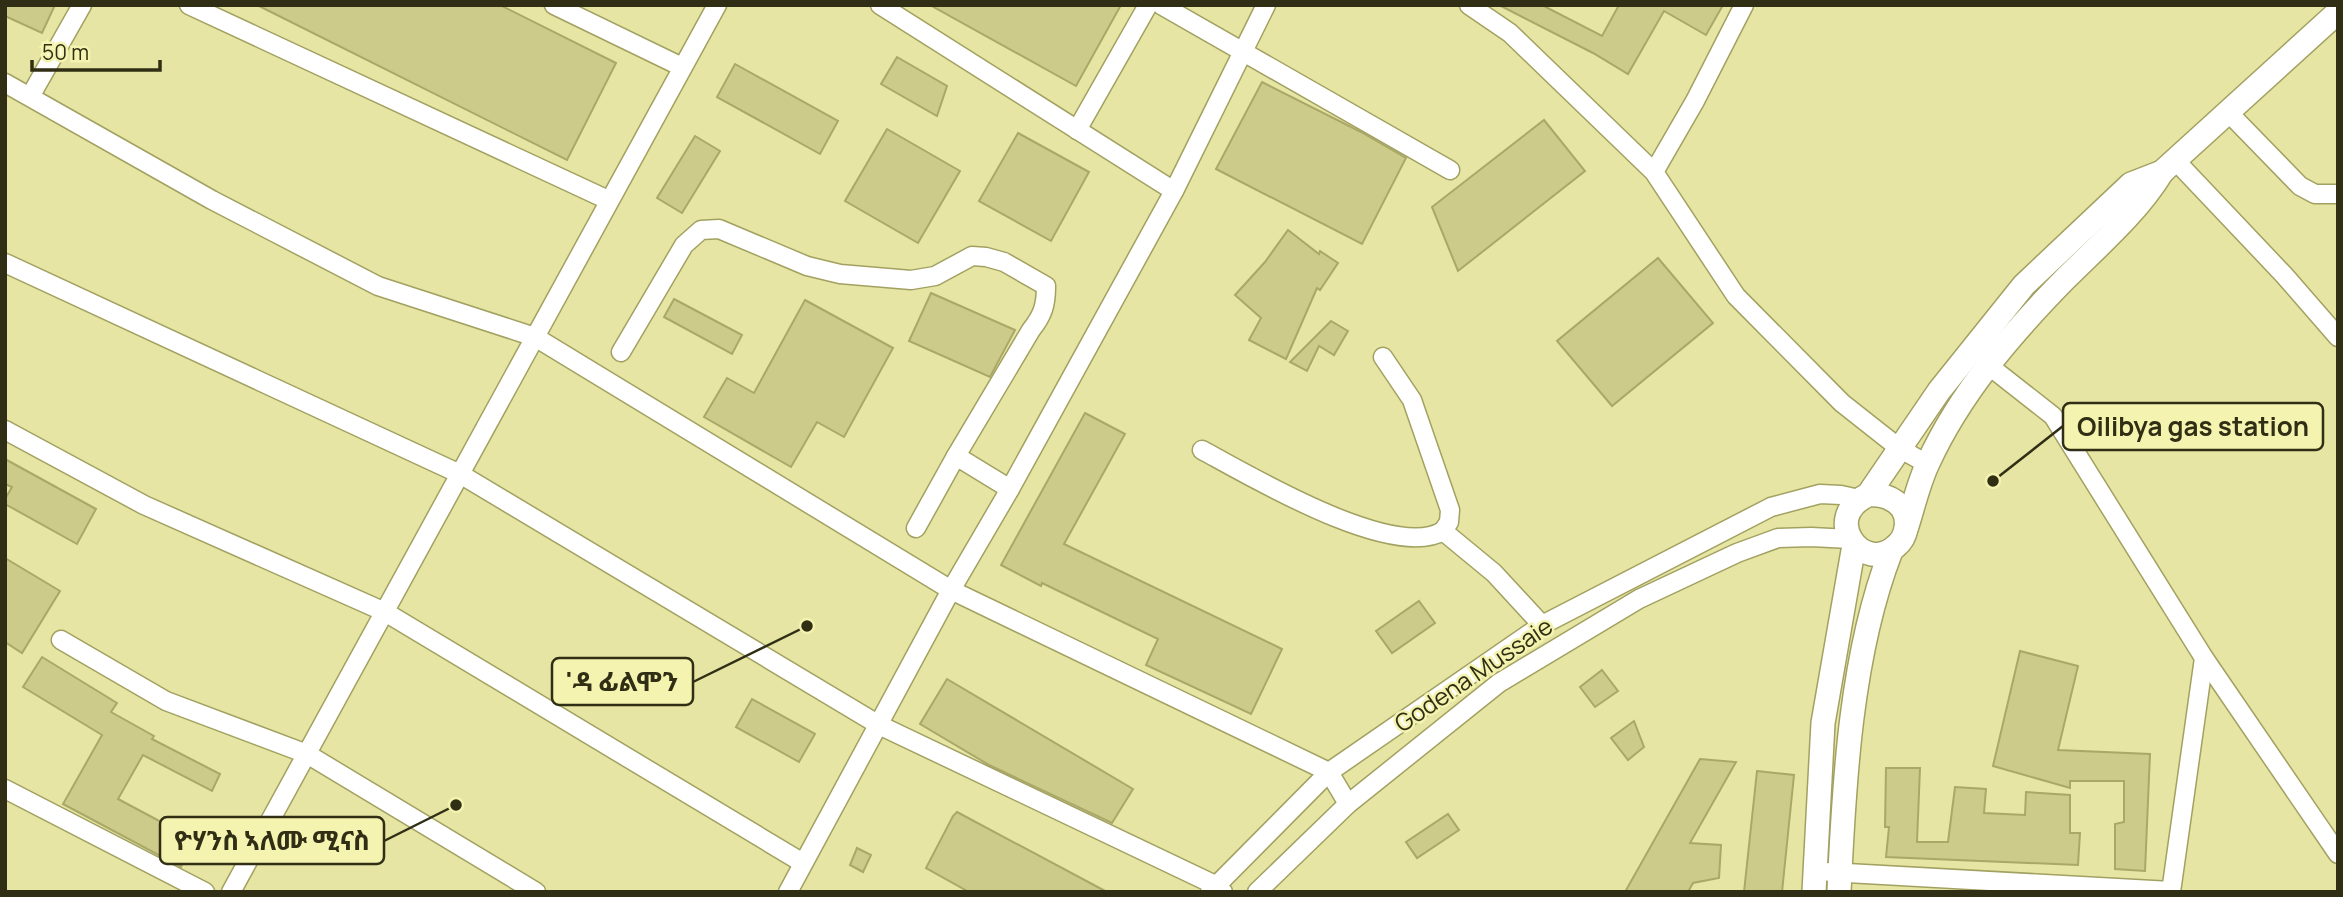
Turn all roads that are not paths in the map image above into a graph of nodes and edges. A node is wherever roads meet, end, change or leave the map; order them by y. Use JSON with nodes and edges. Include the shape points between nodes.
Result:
{"nodes":[{"id":1,"x":82,"y":5,"type":"edge"},
{"id":2,"x":189,"y":5,"type":"edge"},
{"id":3,"x":554,"y":5,"type":"edge"},
{"id":4,"x":717,"y":5,"type":"edge"},
{"id":5,"x":880,"y":5,"type":"edge"},
{"id":6,"x":1147,"y":5,"type":"edge"},
{"id":7,"x":1161,"y":5,"type":"edge"},
{"id":8,"x":1266,"y":5,"type":"edge"},
{"id":9,"x":1469,"y":5,"type":"edge"},
{"id":10,"x":1744,"y":5,"type":"edge"},
{"id":11,"x":2338,"y":12,"type":"edge"},
{"id":12,"x":1243,"y":51,"type":"junction"},
{"id":13,"x":682,"y":67,"type":"junction"},
{"id":14,"x":5,"y":83,"type":"edge"},
{"id":15,"x":31,"y":96,"type":"junction"},
{"id":16,"x":2228,"y":112,"type":"junction"},
{"id":17,"x":1077,"y":130,"type":"junction"},
{"id":18,"x":2169,"y":166,"type":"junction"},
{"id":19,"x":1450,"y":170,"type":"dead end"},
{"id":20,"x":1654,"y":172,"type":"junction"},
{"id":21,"x":1174,"y":191,"type":"junction"},
{"id":22,"x":2338,"y":194,"type":"edge"},
{"id":23,"x":608,"y":200,"type":"junction"},
{"id":24,"x":5,"y":264,"type":"edge"},
{"id":25,"x":2047,"y":264,"type":"junction"},
{"id":26,"x":2063,"y":281,"type":"junction"},
{"id":27,"x":535,"y":337,"type":"junction"},
{"id":28,"x":2338,"y":337,"type":"edge"},
{"id":29,"x":621,"y":352,"type":"dead end"},
{"id":30,"x":1383,"y":357,"type":"dead end"},
{"id":31,"x":1988,"y":365,"type":"junction"},
{"id":32,"x":5,"y":430,"type":"edge"},
{"id":33,"x":1899,"y":448,"type":"junction"},
{"id":34,"x":1202,"y":450,"type":"dead end"},
{"id":35,"x":956,"y":456,"type":"junction"},
{"id":36,"x":1927,"y":464,"type":"junction"},
{"id":37,"x":460,"y":474,"type":"junction"},
{"id":38,"x":1010,"y":489,"type":"junction"},
{"id":39,"x":1863,"y":497,"type":"junction"},
{"id":40,"x":916,"y":528,"type":"dead end"},
{"id":41,"x":1906,"y":529,"type":"junction"},
{"id":42,"x":1444,"y":531,"type":"junction"},
{"id":43,"x":1852,"y":542,"type":"junction"},
{"id":44,"x":1891,"y":551,"type":"junction"},
{"id":45,"x":1630,"y":579,"type":"junction"},
{"id":46,"x":951,"y":590,"type":"junction"},
{"id":47,"x":1639,"y":599,"type":"junction"},
{"id":48,"x":385,"y":611,"type":"junction"},
{"id":49,"x":1542,"y":625,"type":"junction"},
{"id":50,"x":61,"y":640,"type":"dead end"},
{"id":51,"x":2204,"y":658,"type":"junction"},
{"id":52,"x":1823,"y":723,"type":"junction"},
{"id":53,"x":1852,"y":724,"type":"junction"},
{"id":54,"x":879,"y":725,"type":"junction"},
{"id":55,"x":307,"y":754,"type":"junction"},
{"id":56,"x":1329,"y":772,"type":"junction"},
{"id":57,"x":5,"y":789,"type":"edge"},
{"id":58,"x":1348,"y":804,"type":"junction"},
{"id":59,"x":2338,"y":854,"type":"edge"},
{"id":60,"x":803,"y":863,"type":"junction"},
{"id":61,"x":1814,"y":881,"type":"edge"},
{"id":62,"x":1839,"y":882,"type":"edge"},
{"id":63,"x":1216,"y":889,"type":"edge"},
{"id":64,"x":205,"y":892,"type":"edge"},
{"id":65,"x":231,"y":892,"type":"edge"},
{"id":66,"x":537,"y":892,"type":"edge"},
{"id":67,"x":788,"y":892,"type":"edge"},
{"id":68,"x":1257,"y":892,"type":"edge"},
{"id":69,"x":2171,"y":892,"type":"edge"}],
"edges":[{"from":1,"to":15,"type":"street"},
{"from":2,"to":23,"type":"street"},
{"from":3,"to":13,"type":"street"},
{"from":4,"to":13,"type":"street"},
{"from":5,"to":17,"type":"street"},
{"from":6,"to":17,"type":"street"},
{"from":7,"to":12,"type":"street"},
{"from":8,"to":12,"type":"street"},
{"from":9,"to":20,"type":"street","via":[[1510,33]]},
{"from":10,"to":20,"type":"street"},
{"from":11,"to":16,"type":"main road"},
{"from":12,"to":19,"type":"street"},
{"from":12,"to":21,"type":"street"},
{"from":13,"to":23,"type":"street"},
{"from":14,"to":15,"type":"street"},
{"from":15,"to":27,"type":"street","via":[[212,200],[378,286]]},
{"from":16,"to":18,"type":"main road"},
{"from":16,"to":22,"type":"street","via":[[2300,186],[2315,194]]},
{"from":17,"to":21,"type":"street"},
{"from":18,"to":25,"type":"main road","via":[[2131,184]]},
{"from":18,"to":26,"type":"main road","via":[[2147,197]]},
{"from":18,"to":28,"type":"street","via":[[2284,275]]},
{"from":20,"to":33,"type":"street","via":[[1736,296],[1842,403]]},
{"from":21,"to":38,"type":"street"},
{"from":23,"to":27,"type":"street"},
{"from":24,"to":37,"type":"street"},
{"from":25,"to":26,"type":"main road"},
{"from":25,"to":33,"type":"main road","via":[[1975,344]]},
{"from":26,"to":31,"type":"main road"},
{"from":27,"to":37,"type":"street"},
{"from":27,"to":46,"type":"street"},
{"from":29,"to":35,"type":"street","via":[[684,245],[701,230],[719,229],[807,266],[862,277],[911,281],[935,276],[972,256],[1004,262],[1046,286],[1046,303]]},
{"from":30,"to":42,"type":"street","via":[[1412,400],[1450,510]]},
{"from":31,"to":36,"type":"main road"},
{"from":31,"to":51,"type":"street","via":[[2053,416]]},
{"from":32,"to":48,"type":"street","via":[[144,505]]},
{"from":33,"to":36,"type":"street"},
{"from":33,"to":39,"type":"main road"},
{"from":34,"to":42,"type":"street","via":[[1305,505],[1354,523],[1400,537],[1426,538]]},
{"from":35,"to":38,"type":"street"},
{"from":35,"to":40,"type":"street"},
{"from":36,"to":41,"type":"main road"},
{"from":37,"to":48,"type":"street"},
{"from":37,"to":54,"type":"street"},
{"from":38,"to":46,"type":"street"},
{"from":39,"to":41,"type":"main road","via":[[1878,494],[1897,502]]},
{"from":39,"to":43,"type":"main road","via":[[1852,506],[1846,522]]},
{"from":39,"to":45,"type":"street","name":"Godena Mussaie","via":[[1820,494],[1771,507]]},
{"from":41,"to":44,"type":"main road"},
{"from":42,"to":49,"type":"street","via":[[1494,573]]},
{"from":43,"to":44,"type":"main road","via":[[1872,554]]},
{"from":43,"to":47,"type":"street","name":"Godena Mussaie","via":[[1778,538]]},
{"from":43,"to":52,"type":"main road"},
{"from":44,"to":53,"type":"main road","via":[[1874,599]]},
{"from":45,"to":47,"type":"street"},
{"from":45,"to":49,"type":"street","name":"Godena Mussaie"},
{"from":46,"to":54,"type":"street"},
{"from":46,"to":56,"type":"street"},
{"from":47,"to":58,"type":"street","name":"Godena Mussaie","via":[[1499,683]]},
{"from":48,"to":55,"type":"street"},
{"from":48,"to":60,"type":"street"},
{"from":49,"to":56,"type":"street","name":"Godena Mussaie"},
{"from":50,"to":55,"type":"street","via":[[166,701]]},
{"from":51,"to":59,"type":"street"},
{"from":51,"to":69,"type":"street"},
{"from":52,"to":53,"type":"main road"},
{"from":52,"to":61,"type":"main road"},
{"from":53,"to":62,"type":"main road"},
{"from":54,"to":60,"type":"street"},
{"from":54,"to":63,"type":"street"},
{"from":55,"to":65,"type":"street"},
{"from":55,"to":66,"type":"street"},
{"from":56,"to":58,"type":"street"},
{"from":56,"to":63,"type":"street","name":"Godena Mussaie"},
{"from":57,"to":64,"type":"street"},
{"from":58,"to":68,"type":"street","name":"Godena Mussaie"},
{"from":60,"to":67,"type":"street"},
{"from":61,"to":62,"type":"street"},
{"from":62,"to":69,"type":"street"}]}
